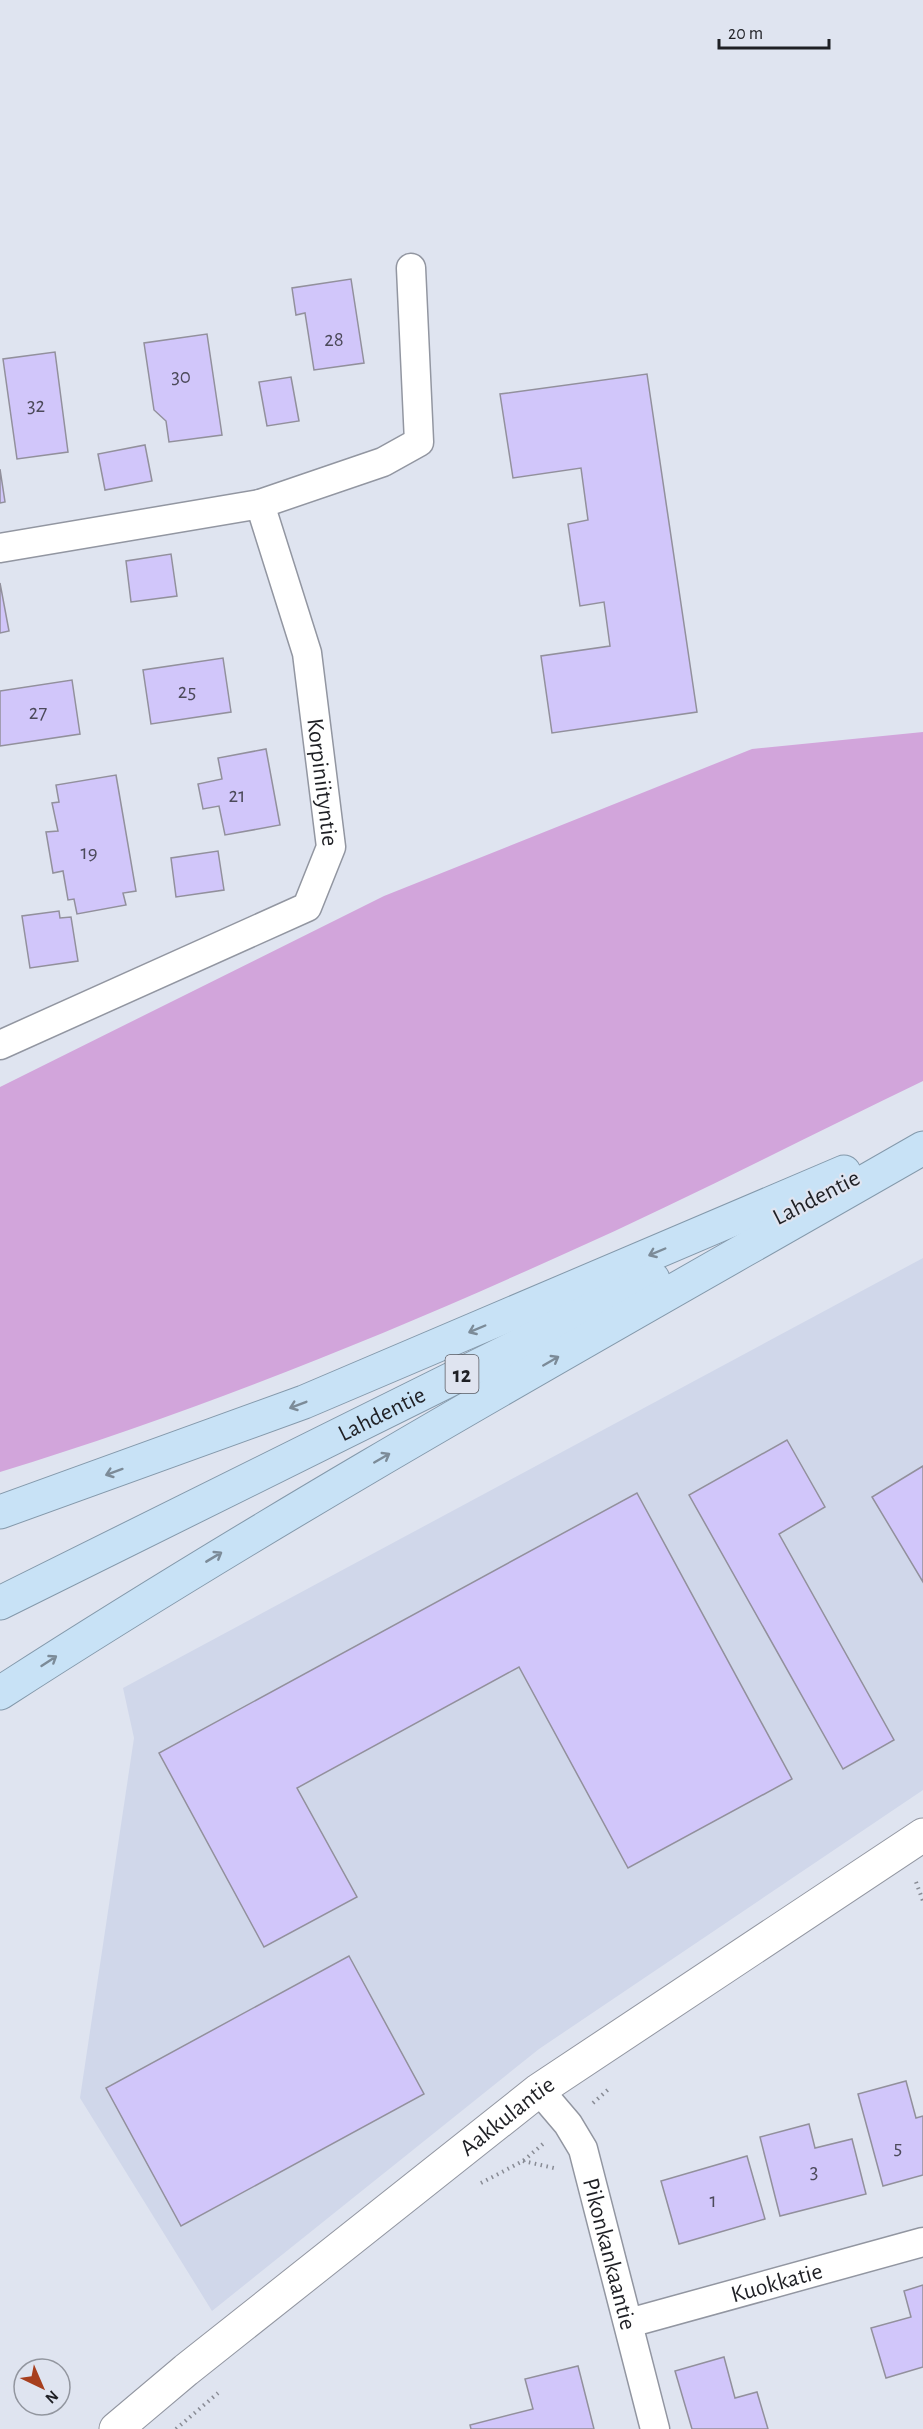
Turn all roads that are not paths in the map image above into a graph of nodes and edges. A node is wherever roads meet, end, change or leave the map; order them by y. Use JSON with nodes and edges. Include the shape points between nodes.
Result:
{"nodes":[{"id":1,"x":411,"y":268,"type":"dead end"},
{"id":2,"x":260,"y":504,"type":"junction"},
{"id":3,"x":0,"y":548,"type":"edge"},
{"id":4,"x":0,"y":1045,"type":"edge"},
{"id":5,"x":923,"y":1139,"type":"edge"},
{"id":6,"x":923,"y":1146,"type":"edge"},
{"id":7,"x":0,"y":1512,"type":"edge"},
{"id":8,"x":0,"y":1603,"type":"edge"},
{"id":9,"x":0,"y":1693,"type":"edge"},
{"id":10,"x":923,"y":1835,"type":"edge"},
{"id":11,"x":539,"y":2090,"type":"junction"},
{"id":12,"x":923,"y":2242,"type":"edge"},
{"id":13,"x":628,"y":2323,"type":"junction"},
{"id":14,"x":116,"y":2429,"type":"edge"},
{"id":15,"x":655,"y":2429,"type":"edge"}],
"edges":[{"from":1,"to":2,"type":"street","via":[[419,442],[383,462]]},
{"from":2,"to":3,"type":"street"},
{"from":2,"to":4,"type":"street","name":"Korpiniityntie","via":[[307,652],[331,847],[307,907]]},
{"from":5,"to":7,"type":"highway","one_way":true,"via":[[304,1402]]},
{"from":6,"to":8,"type":"highway","name":"Lahdentie","number":"12"},
{"from":9,"to":6,"type":"highway","one_way":true,"via":[[146,1598],[352,1475]]},
{"from":10,"to":11,"type":"street","name":"Aakkulantie"},
{"from":11,"to":13,"type":"street","name":"Pikonkankaantie","via":[[584,2149]]},
{"from":11,"to":14,"type":"street","name":"Aakkulantie"},
{"from":12,"to":13,"type":"street","name":"Kuokkatie"},
{"from":13,"to":15,"type":"street","name":"Pikonkankaantie"}]}
